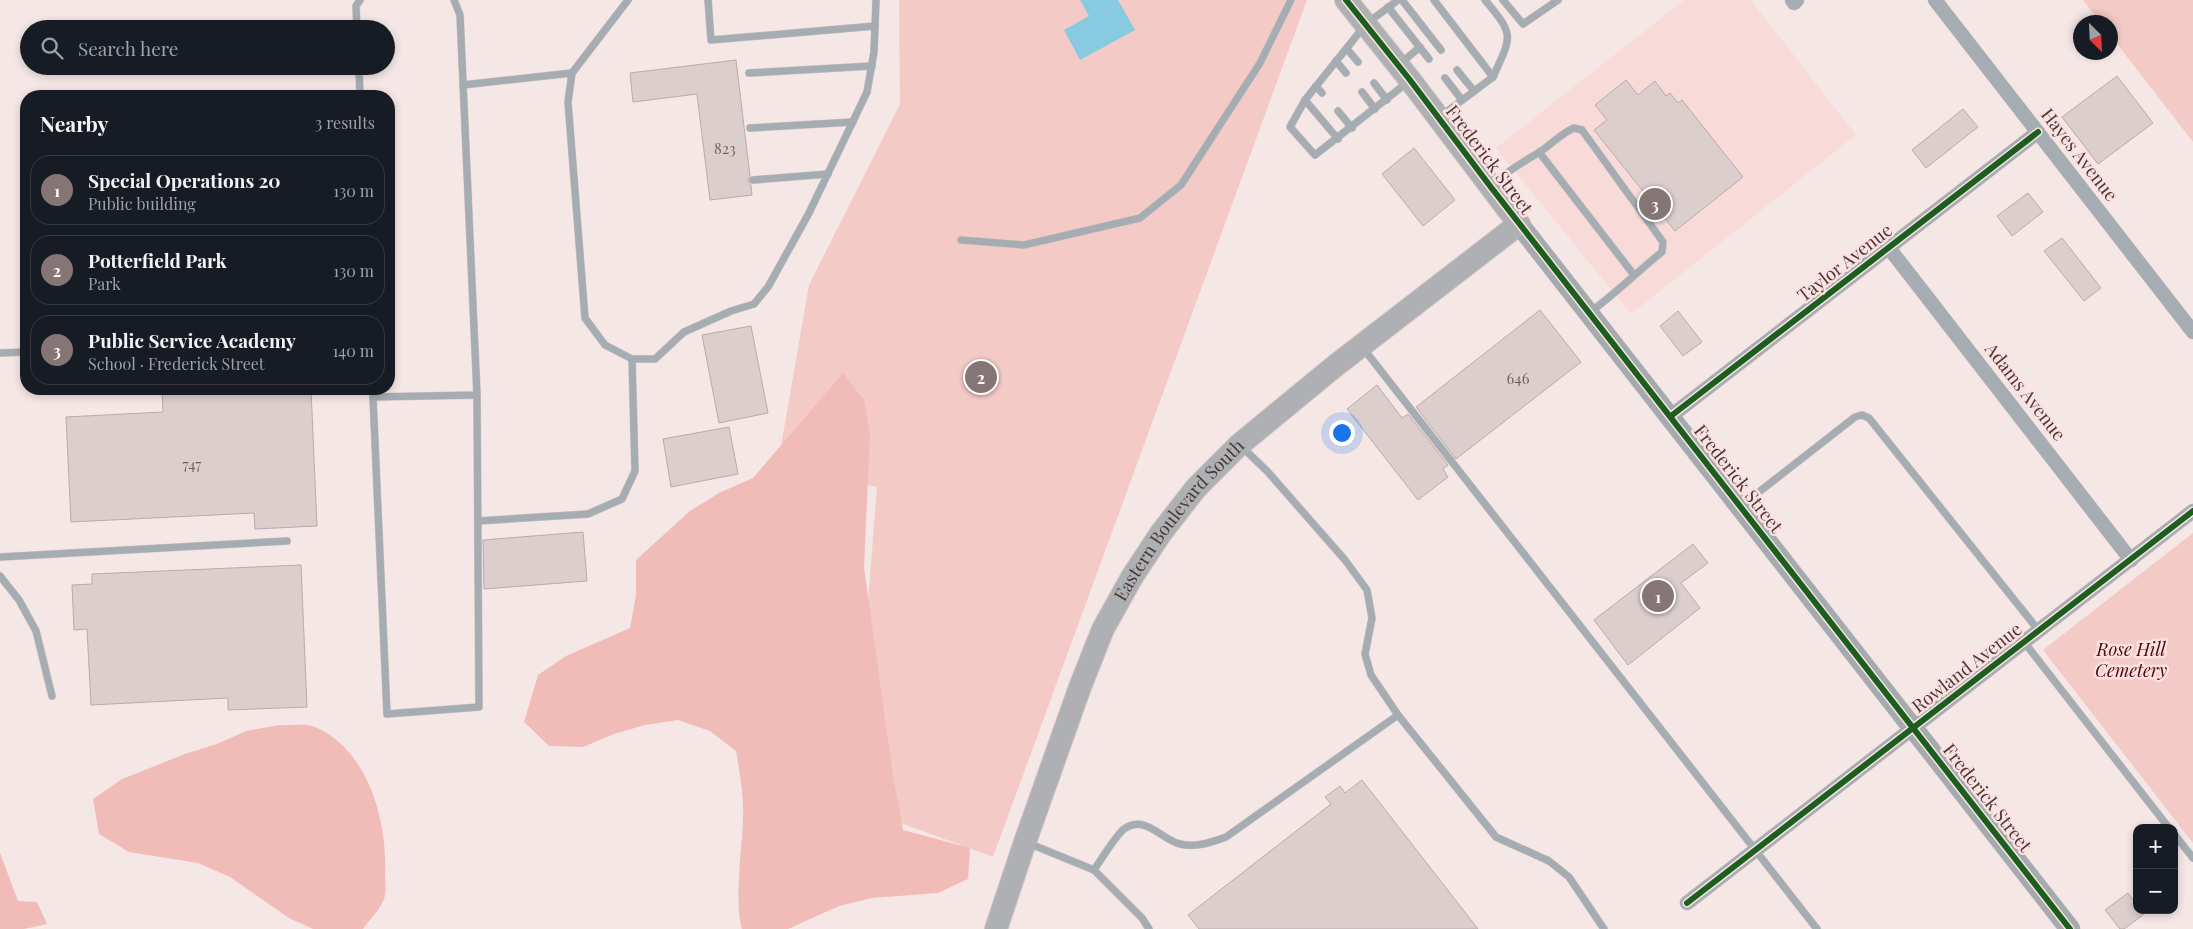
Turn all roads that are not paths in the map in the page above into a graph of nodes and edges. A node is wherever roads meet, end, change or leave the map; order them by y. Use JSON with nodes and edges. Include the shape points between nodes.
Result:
{"nodes":[{"id":1,"x":360,"y":0,"type":"edge"},
{"id":2,"x":454,"y":0,"type":"edge"},
{"id":3,"x":628,"y":0,"type":"edge"},
{"id":4,"x":708,"y":0,"type":"edge"},
{"id":5,"x":876,"y":0,"type":"edge"},
{"id":6,"x":1291,"y":0,"type":"edge"},
{"id":7,"x":1346,"y":0,"type":"edge"},
{"id":8,"x":1400,"y":0,"type":"edge"},
{"id":9,"x":1434,"y":0,"type":"edge"},
{"id":10,"x":1485,"y":0,"type":"edge"},
{"id":11,"x":1503,"y":0,"type":"edge"},
{"id":12,"x":1558,"y":0,"type":"edge"},
{"id":13,"x":1792,"y":0,"type":"edge"},
{"id":14,"x":1797,"y":0,"type":"edge"},
{"id":15,"x":1935,"y":0,"type":"edge"},
{"id":16,"x":1388,"y":7,"type":"junction"},
{"id":17,"x":357,"y":20,"type":"edge"},
{"id":18,"x":1366,"y":24,"type":"junction"},
{"id":19,"x":875,"y":26,"type":"junction"},
{"id":20,"x":1420,"y":47,"type":"junction"},
{"id":21,"x":1347,"y":49,"type":"junction"},
{"id":22,"x":1441,"y":50,"type":"dead end"},
{"id":23,"x":1429,"y":59,"type":"dead end"},
{"id":24,"x":1336,"y":61,"type":"junction"},
{"id":25,"x":1358,"y":62,"type":"dead end"},
{"id":26,"x":872,"y":66,"type":"junction"},
{"id":27,"x":1457,"y":70,"type":"dead end"},
{"id":28,"x":572,"y":73,"type":"junction"},
{"id":29,"x":1346,"y":73,"type":"dead end"},
{"id":30,"x":1404,"y":73,"type":"junction"},
{"id":31,"x":749,"y":74,"type":"dead end"},
{"id":32,"x":359,"y":75,"type":"edge"},
{"id":33,"x":1493,"y":76,"type":"junction"},
{"id":34,"x":1445,"y":78,"type":"dead end"},
{"id":35,"x":1374,"y":83,"type":"dead end"},
{"id":36,"x":463,"y":85,"type":"junction"},
{"id":37,"x":1316,"y":86,"type":"junction"},
{"id":38,"x":360,"y":90,"type":"edge"},
{"id":39,"x":1474,"y":91,"type":"junction"},
{"id":40,"x":1362,"y":92,"type":"dead end"},
{"id":41,"x":1322,"y":93,"type":"dead end"},
{"id":42,"x":1305,"y":100,"type":"junction"},
{"id":43,"x":1387,"y":100,"type":"junction"},
{"id":44,"x":1462,"y":100,"type":"junction"},
{"id":45,"x":1375,"y":109,"type":"junction"},
{"id":46,"x":1338,"y":111,"type":"dead end"},
{"id":47,"x":1439,"y":118,"type":"junction"},
{"id":48,"x":853,"y":122,"type":"junction"},
{"id":49,"x":750,"y":128,"type":"dead end"},
{"id":50,"x":1352,"y":128,"type":"junction"},
{"id":51,"x":2038,"y":132,"type":"junction"},
{"id":52,"x":1338,"y":139,"type":"junction"},
{"id":53,"x":1539,"y":152,"type":"junction"},
{"id":54,"x":828,"y":174,"type":"junction"},
{"id":55,"x":753,"y":180,"type":"dead end"},
{"id":56,"x":1490,"y":186,"type":"junction"},
{"id":57,"x":1519,"y":224,"type":"junction"},
{"id":58,"x":961,"y":240,"type":"dead end"},
{"id":59,"x":1889,"y":248,"type":"junction"},
{"id":60,"x":1634,"y":275,"type":"junction"},
{"id":61,"x":1589,"y":313,"type":"junction"},
{"id":62,"x":2193,"y":332,"type":"edge"},
{"id":63,"x":1361,"y":346,"type":"junction"},
{"id":64,"x":20,"y":352,"type":"edge"},
{"id":65,"x":0,"y":353,"type":"edge"},
{"id":66,"x":632,"y":359,"type":"junction"},
{"id":67,"x":477,"y":395,"type":"junction"},
{"id":68,"x":373,"y":397,"type":"joint"},
{"id":69,"x":1671,"y":416,"type":"junction"},
{"id":70,"x":1240,"y":445,"type":"junction"},
{"id":71,"x":1741,"y":506,"type":"junction"},
{"id":72,"x":2193,"y":512,"type":"edge"},
{"id":73,"x":478,"y":520,"type":"junction"},
{"id":74,"x":287,"y":541,"type":"dead end"},
{"id":75,"x":0,"y":557,"type":"edge"},
{"id":76,"x":2131,"y":560,"type":"junction"},
{"id":77,"x":0,"y":576,"type":"edge"},
{"id":78,"x":2039,"y":631,"type":"junction"},
{"id":79,"x":2024,"y":642,"type":"junction"},
{"id":80,"x":52,"y":696,"type":"dead end"},
{"id":81,"x":1398,"y":715,"type":"junction"},
{"id":82,"x":1913,"y":728,"type":"junction"},
{"id":83,"x":2166,"y":824,"type":"edge"},
{"id":84,"x":2178,"y":839,"type":"edge"},
{"id":85,"x":1024,"y":842,"type":"junction"},
{"id":86,"x":1755,"y":850,"type":"junction"},
{"id":87,"x":2193,"y":858,"type":"edge"},
{"id":88,"x":1094,"y":870,"type":"junction"},
{"id":89,"x":1687,"y":904,"type":"dead end"},
{"id":90,"x":996,"y":929,"type":"edge"},
{"id":91,"x":1149,"y":929,"type":"edge"},
{"id":92,"x":1604,"y":929,"type":"edge"},
{"id":93,"x":1817,"y":929,"type":"edge"},
{"id":94,"x":2070,"y":929,"type":"edge"}],
"edges":[{"from":1,"to":17,"type":"lane","via":[[356,6]]},
{"from":2,"to":36,"type":"lane","via":[[460,15]]},
{"from":3,"to":28,"type":"lane"},
{"from":4,"to":19,"type":"lane","via":[[711,40]]},
{"from":5,"to":19,"type":"lane"},
{"from":6,"to":58,"type":"lane","via":[[1260,63],[1181,185],[1140,218],[1024,245]]},
{"from":7,"to":18,"type":"main road","name":"Frederick Street"},
{"from":8,"to":16,"type":"lane"},
{"from":8,"to":22,"type":"lane"},
{"from":9,"to":33,"type":"lane"},
{"from":10,"to":33,"type":"lane","via":[[1505,24],[1509,41]]},
{"from":11,"to":12,"type":"lane","via":[[1523,24]]},
{"from":13,"to":14,"type":"street"},
{"from":15,"to":51,"type":"street","name":"Hayes Avenue"},
{"from":16,"to":18,"type":"lane"},
{"from":16,"to":20,"type":"lane"},
{"from":18,"to":21,"type":"lane"},
{"from":18,"to":30,"type":"main road","name":"Frederick Street"},
{"from":19,"to":26,"type":"lane"},
{"from":20,"to":23,"type":"lane"},
{"from":20,"to":30,"type":"lane"},
{"from":21,"to":24,"type":"lane"},
{"from":21,"to":25,"type":"lane"},
{"from":24,"to":29,"type":"lane"},
{"from":24,"to":37,"type":"lane"},
{"from":26,"to":31,"type":"lane"},
{"from":26,"to":48,"type":"lane","via":[[867,92]]},
{"from":27,"to":39,"type":"lane"},
{"from":28,"to":36,"type":"lane"},
{"from":28,"to":66,"type":"lane","via":[[569,111],[585,318],[605,345]]},
{"from":30,"to":43,"type":"lane"},
{"from":30,"to":47,"type":"main road","name":"Frederick Street"},
{"from":32,"to":38,"type":"lane"},
{"from":33,"to":39,"type":"lane"},
{"from":34,"to":44,"type":"lane"},
{"from":35,"to":43,"type":"lane"},
{"from":36,"to":67,"type":"lane"},
{"from":37,"to":41,"type":"lane"},
{"from":37,"to":42,"type":"lane"},
{"from":39,"to":44,"type":"lane"},
{"from":40,"to":45,"type":"lane"},
{"from":42,"to":52,"type":"lane"},
{"from":42,"to":52,"type":"lane","via":[[1290,127],[1315,155]]},
{"from":43,"to":45,"type":"lane"},
{"from":44,"to":47,"type":"lane"},
{"from":45,"to":50,"type":"lane"},
{"from":46,"to":50,"type":"lane"},
{"from":47,"to":56,"type":"main road","name":"Frederick Street"},
{"from":48,"to":49,"type":"lane"},
{"from":48,"to":54,"type":"lane"},
{"from":50,"to":52,"type":"lane"},
{"from":51,"to":59,"type":"street","name":"Taylor Avenue"},
{"from":51,"to":62,"type":"street","name":"Hayes Avenue"},
{"from":53,"to":56,"type":"lane"},
{"from":53,"to":60,"type":"lane"},
{"from":53,"to":60,"type":"lane","via":[[1563,133],[1574,128],[1582,130],[1663,242],[1662,252]]},
{"from":54,"to":55,"type":"lane"},
{"from":54,"to":66,"type":"lane","via":[[768,287],[754,304],[684,332],[655,359]]},
{"from":56,"to":57,"type":"main road","name":"Frederick Street"},
{"from":57,"to":61,"type":"main road","name":"Frederick Street"},
{"from":57,"to":63,"type":"main road","name":"Eastern Boulevard South"},
{"from":59,"to":69,"type":"street","name":"Taylor Avenue"},
{"from":59,"to":76,"type":"street","name":"Adams Avenue"},
{"from":60,"to":61,"type":"lane"},
{"from":61,"to":69,"type":"main road","name":"Frederick Street"},
{"from":63,"to":70,"type":"main road","name":"Eastern Boulevard South"},
{"from":63,"to":86,"type":"lane"},
{"from":64,"to":65,"type":"lane"},
{"from":66,"to":73,"type":"lane","via":[[635,471],[622,499],[588,514]]},
{"from":67,"to":68,"type":"lane"},
{"from":67,"to":73,"type":"lane"},
{"from":68,"to":73,"type":"lane","via":[[387,714],[479,707]]},
{"from":69,"to":71,"type":"main road","name":"Frederick Street"},
{"from":70,"to":81,"type":"lane","via":[[1345,560],[1367,590],[1372,618],[1365,654],[1371,675]]},
{"from":70,"to":85,"type":"main road","name":"Eastern Boulevard South","via":[[1196,488],[1161,533],[1103,629]]},
{"from":71,"to":78,"type":"lane","via":[[1855,417],[1862,415],[1869,418]]},
{"from":71,"to":82,"type":"main road","name":"Frederick Street"},
{"from":72,"to":76,"type":"street","name":"Rowland Avenue"},
{"from":74,"to":75,"type":"lane"},
{"from":76,"to":78,"type":"street","name":"Rowland Avenue"},
{"from":77,"to":80,"type":"lane","via":[[19,600],[36,631]]},
{"from":78,"to":79,"type":"street","name":"Rowland Avenue"},
{"from":79,"to":82,"type":"street","name":"Rowland Avenue"},
{"from":79,"to":83,"type":"lane"},
{"from":81,"to":88,"type":"lane","via":[[1226,837],[1204,844],[1181,844],[1153,828],[1138,824],[1124,829]]},
{"from":81,"to":92,"type":"lane","via":[[1496,837],[1549,861],[1569,877]]},
{"from":82,"to":86,"type":"street","name":"Rowland Avenue"},
{"from":82,"to":94,"type":"main road","name":"Frederick Street"},
{"from":84,"to":87,"type":"lane"},
{"from":85,"to":88,"type":"lane"},
{"from":85,"to":90,"type":"main road","name":"Eastern Boulevard South"},
{"from":86,"to":89,"type":"street","name":"Rowland Avenue"},
{"from":86,"to":93,"type":"lane"},
{"from":88,"to":91,"type":"lane"}]}
